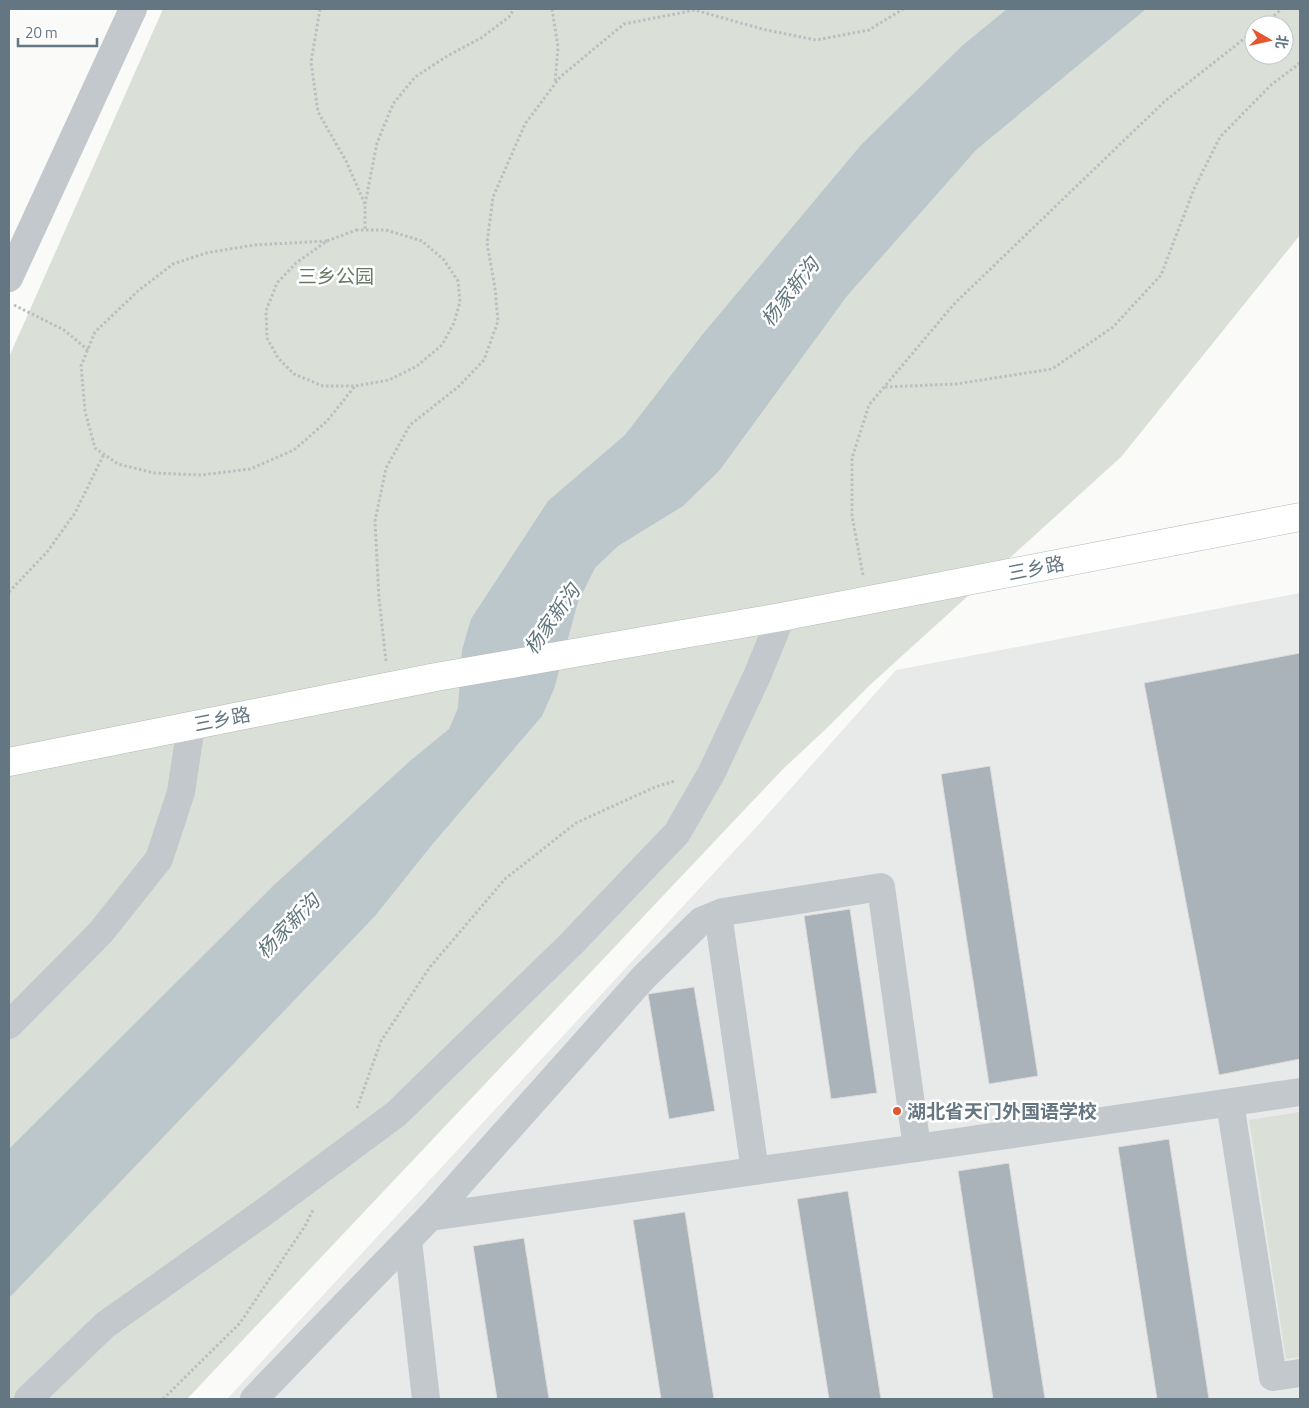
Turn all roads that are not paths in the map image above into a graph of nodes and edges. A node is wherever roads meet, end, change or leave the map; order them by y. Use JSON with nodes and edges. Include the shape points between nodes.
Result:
{"nodes":[{"id":1,"x":133,"y":9,"type":"edge"},
{"id":2,"x":9,"y":278,"type":"edge"},
{"id":3,"x":1300,"y":517,"type":"edge"},
{"id":4,"x":776,"y":618,"type":"junction"},
{"id":5,"x":191,"y":726,"type":"junction"},
{"id":6,"x":9,"y":762,"type":"edge"},
{"id":7,"x":718,"y":914,"type":"junction"},
{"id":8,"x":9,"y":1025,"type":"edge"},
{"id":9,"x":1300,"y":1092,"type":"edge"},
{"id":10,"x":1230,"y":1103,"type":"junction"},
{"id":11,"x":917,"y":1148,"type":"junction"},
{"id":12,"x":755,"y":1171,"type":"junction"},
{"id":13,"x":430,"y":1217,"type":"junction"},
{"id":14,"x":408,"y":1241,"type":"junction"},
{"id":15,"x":1300,"y":1373,"type":"edge"},
{"id":16,"x":1275,"y":1388,"type":"edge"},
{"id":17,"x":28,"y":1399,"type":"edge"},
{"id":18,"x":254,"y":1399,"type":"edge"},
{"id":19,"x":426,"y":1399,"type":"edge"}],
"edges":[{"from":1,"to":2,"type":"street"},
{"from":3,"to":4,"type":"highway","name":"三乡路"},
{"from":4,"to":5,"type":"highway","name":"三乡路","via":[[436,677]]},
{"from":4,"to":17,"type":"street","via":[[757,676],[712,772],[677,833],[571,944],[396,1114],[105,1325]]},
{"from":5,"to":6,"type":"highway","name":"三乡路"},
{"from":5,"to":8,"type":"street","via":[[181,792],[159,859],[101,932]]},
{"from":7,"to":11,"type":"street","via":[[881,888]]},
{"from":7,"to":12,"type":"street"},
{"from":7,"to":13,"type":"street","via":[[701,921],[643,978]]},
{"from":9,"to":10,"type":"street"},
{"from":10,"to":11,"type":"street"},
{"from":10,"to":16,"type":"street"},
{"from":11,"to":12,"type":"street"},
{"from":12,"to":13,"type":"street"},
{"from":13,"to":14,"type":"street"},
{"from":14,"to":18,"type":"street"},
{"from":14,"to":19,"type":"street"},
{"from":15,"to":16,"type":"street"}]}
